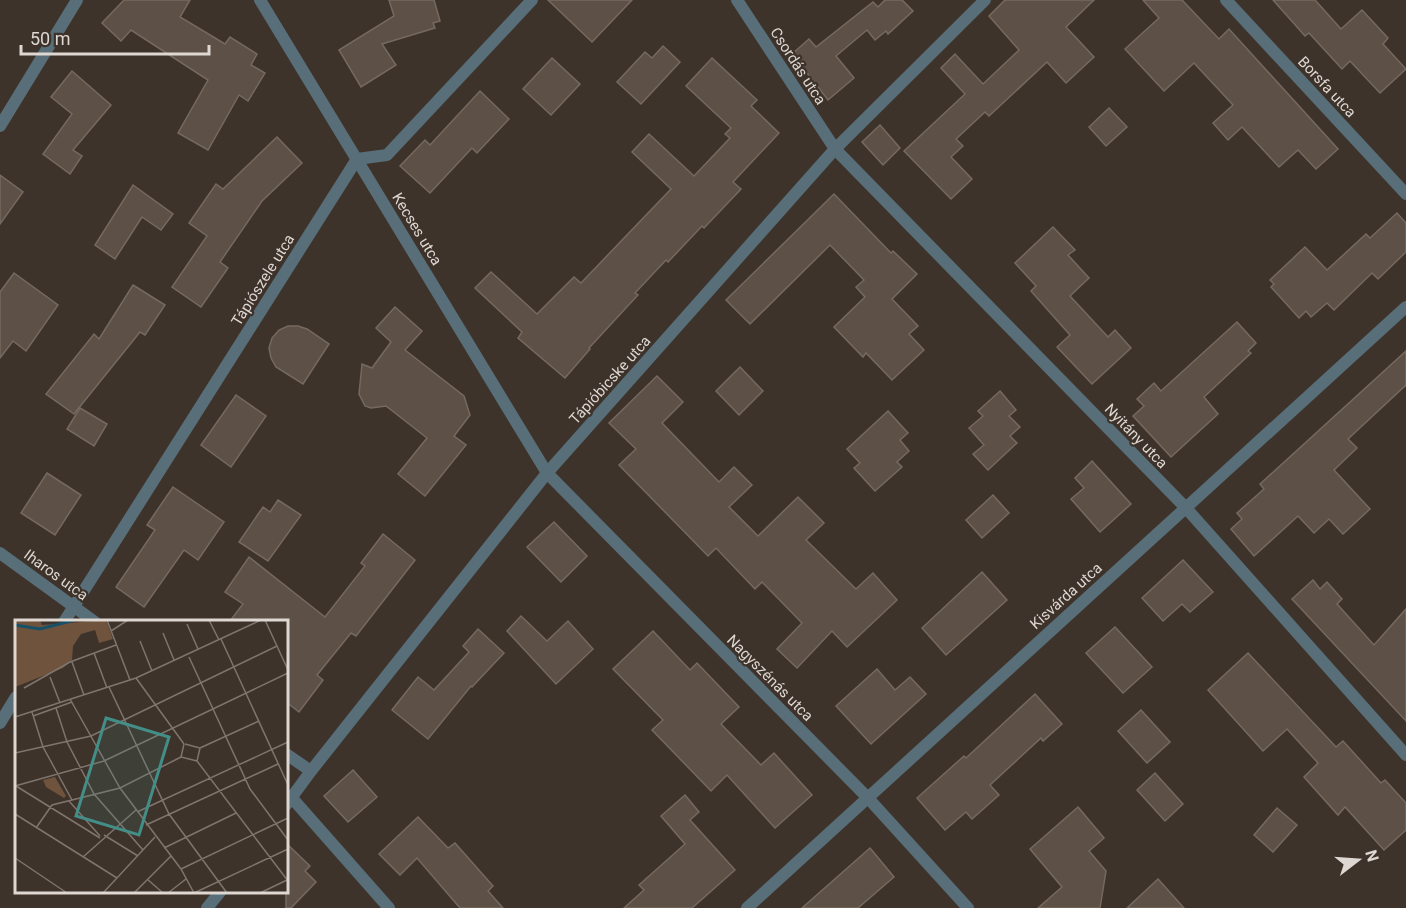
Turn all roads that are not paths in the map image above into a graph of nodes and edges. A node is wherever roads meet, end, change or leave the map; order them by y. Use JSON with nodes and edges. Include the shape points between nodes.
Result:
{"nodes":[{"id":1,"x":77,"y":0,"type":"edge"},
{"id":2,"x":260,"y":0,"type":"edge"},
{"id":3,"x":532,"y":0,"type":"edge"},
{"id":4,"x":736,"y":0,"type":"edge"},
{"id":5,"x":985,"y":0,"type":"edge"},
{"id":6,"x":1226,"y":0,"type":"edge"},
{"id":7,"x":0,"y":126,"type":"edge"},
{"id":8,"x":835,"y":149,"type":"junction"},
{"id":9,"x":357,"y":159,"type":"junction"},
{"id":10,"x":1406,"y":194,"type":"edge"},
{"id":11,"x":1406,"y":307,"type":"edge"},
{"id":12,"x":547,"y":473,"type":"junction"},
{"id":13,"x":1186,"y":508,"type":"junction"},
{"id":14,"x":0,"y":553,"type":"edge"},
{"id":15,"x":73,"y":606,"type":"junction"},
{"id":16,"x":65,"y":620,"type":"edge"},
{"id":17,"x":94,"y":620,"type":"edge"},
{"id":18,"x":15,"y":699,"type":"edge"},
{"id":19,"x":0,"y":723,"type":"edge"},
{"id":20,"x":288,"y":755,"type":"edge"},
{"id":21,"x":1406,"y":755,"type":"edge"},
{"id":22,"x":311,"y":771,"type":"junction"},
{"id":23,"x":868,"y":798,"type":"junction"},
{"id":24,"x":289,"y":801,"type":"edge"},
{"id":25,"x":218,"y":893,"type":"edge"},
{"id":26,"x":207,"y":908,"type":"edge"},
{"id":27,"x":389,"y":908,"type":"edge"},
{"id":28,"x":747,"y":908,"type":"edge"},
{"id":29,"x":968,"y":908,"type":"edge"}],
"edges":[{"from":1,"to":7,"type":"street"},
{"from":2,"to":9,"type":"street","name":"Kecses utca"},
{"from":3,"to":9,"type":"street","via":[[387,155]]},
{"from":4,"to":8,"type":"street","name":"Csordás utca"},
{"from":5,"to":8,"type":"street","name":"Tápióbicske utca"},
{"from":6,"to":10,"type":"street","name":"Borsfa utca"},
{"from":8,"to":12,"type":"street","name":"Tápióbicske utca"},
{"from":8,"to":13,"type":"street","name":"Nyitány utca"},
{"from":9,"to":12,"type":"street","name":"Kecses utca"},
{"from":9,"to":15,"type":"street","name":"Tápiószele utca"},
{"from":11,"to":13,"type":"street","name":"Kisvárda utca"},
{"from":12,"to":22,"type":"street","name":"Tápióbicske utca"},
{"from":12,"to":23,"type":"street","name":"Nagyszénás utca"},
{"from":13,"to":21,"type":"street","name":"Nyitány utca"},
{"from":13,"to":23,"type":"street","name":"Kisvárda utca"},
{"from":14,"to":15,"type":"street","name":"Iharos utca"},
{"from":15,"to":16,"type":"street","name":"Tápiószele utca"},
{"from":15,"to":17,"type":"street","name":"Iharos utca"},
{"from":18,"to":19,"type":"street"},
{"from":20,"to":22,"type":"street"},
{"from":22,"to":24,"type":"street","name":"Tápióbicske utca"},
{"from":23,"to":28,"type":"street","name":"Kisvárda utca"},
{"from":23,"to":29,"type":"street","name":"Nagyszénás utca"},
{"from":24,"to":27,"type":"street"},
{"from":25,"to":26,"type":"street"}]}
